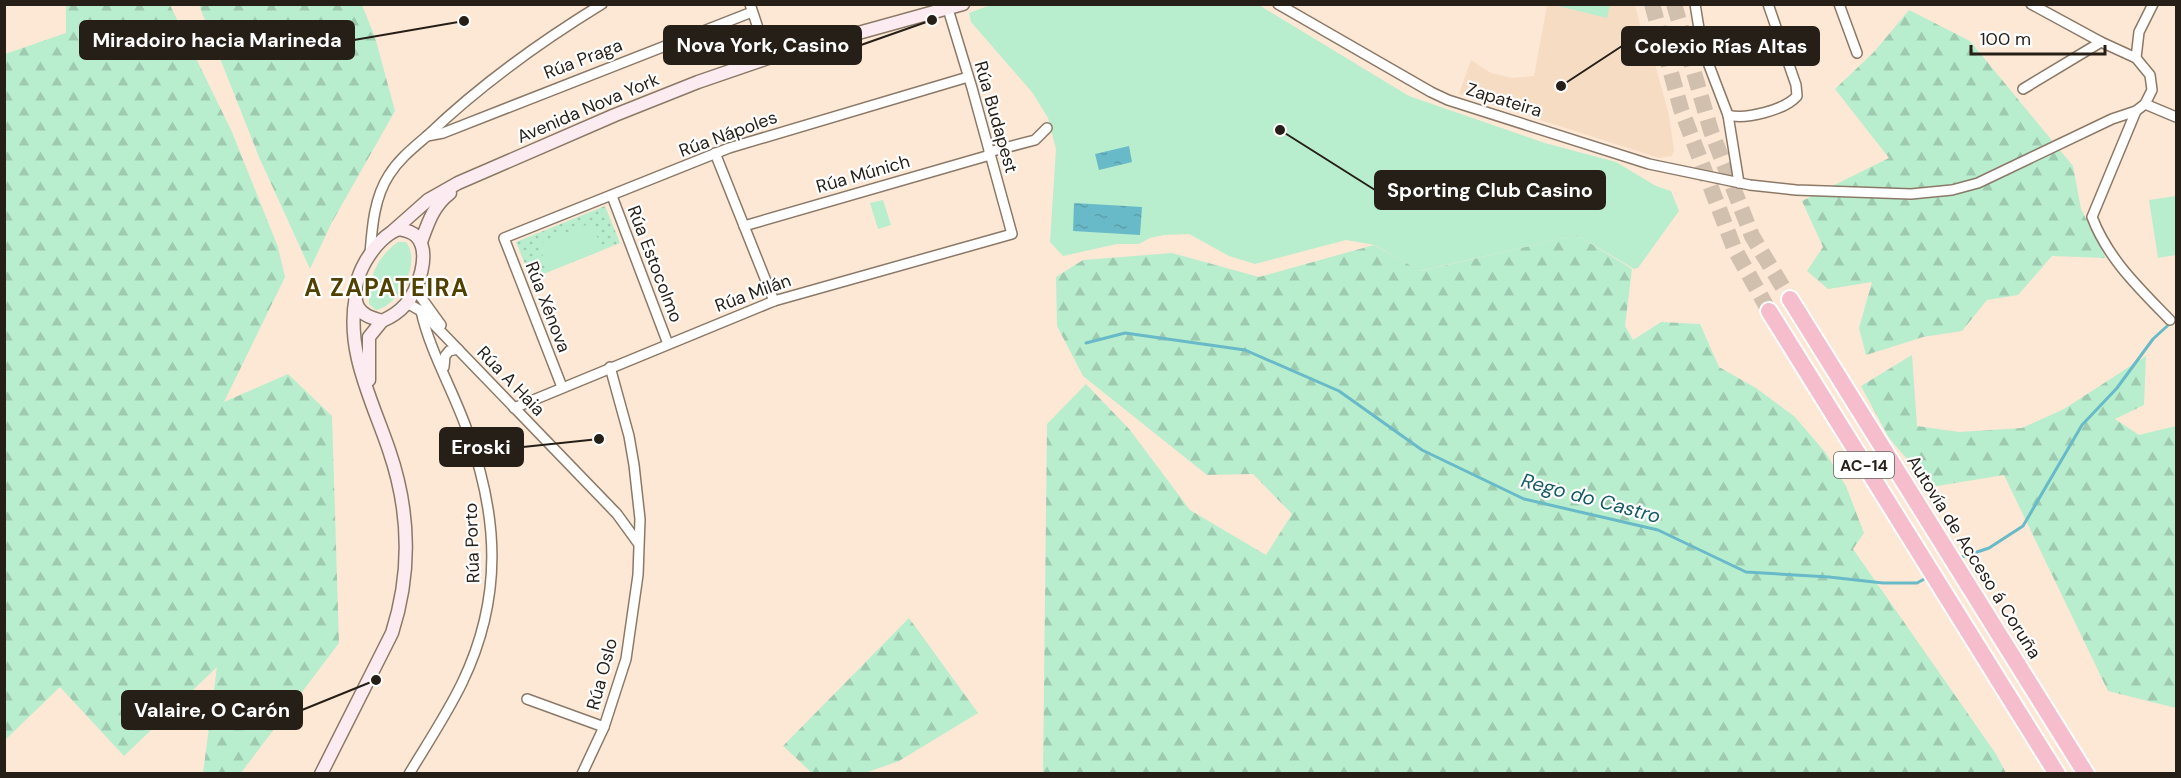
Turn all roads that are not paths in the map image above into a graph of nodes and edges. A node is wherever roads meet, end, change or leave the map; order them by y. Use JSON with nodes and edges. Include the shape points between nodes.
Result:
{"nodes":[{"id":1,"x":602,"y":4,"type":"edge"},
{"id":2,"x":963,"y":4,"type":"edge"},
{"id":3,"x":1278,"y":4,"type":"edge"},
{"id":4,"x":1695,"y":4,"type":"edge"},
{"id":5,"x":1768,"y":4,"type":"edge"},
{"id":6,"x":1839,"y":4,"type":"edge"},
{"id":7,"x":2031,"y":4,"type":"edge"},
{"id":8,"x":2153,"y":4,"type":"edge"},
{"id":9,"x":751,"y":8,"type":"edge"},
{"id":10,"x":948,"y":9,"type":"junction"},
{"id":11,"x":2100,"y":42,"type":"junction"},
{"id":12,"x":1857,"y":53,"type":"dead end"},
{"id":13,"x":2136,"y":57,"type":"junction"},
{"id":14,"x":768,"y":58,"type":"junction"},
{"id":15,"x":968,"y":77,"type":"junction"},
{"id":16,"x":2024,"y":89,"type":"dead end"},
{"id":17,"x":2145,"y":104,"type":"junction"},
{"id":18,"x":2136,"y":111,"type":"junction"},
{"id":19,"x":1728,"y":115,"type":"junction"},
{"id":20,"x":2176,"y":117,"type":"edge"},
{"id":21,"x":1047,"y":128,"type":"dead end"},
{"id":22,"x":426,"y":136,"type":"junction"},
{"id":23,"x":715,"y":153,"type":"junction"},
{"id":24,"x":990,"y":153,"type":"junction"},
{"id":25,"x":470,"y":178,"type":"junction"},
{"id":26,"x":1738,"y":183,"type":"junction"},
{"id":27,"x":612,"y":196,"type":"junction"},
{"id":28,"x":374,"y":217,"type":"junction"},
{"id":29,"x":744,"y":226,"type":"junction"},
{"id":30,"x":390,"y":233,"type":"junction"},
{"id":31,"x":1012,"y":234,"type":"joint"},
{"id":32,"x":504,"y":238,"type":"joint"},
{"id":33,"x":421,"y":242,"type":"junction"},
{"id":34,"x":370,"y":254,"type":"junction"},
{"id":35,"x":415,"y":289,"type":"junction"},
{"id":36,"x":356,"y":296,"type":"junction"},
{"id":37,"x":1790,"y":299,"type":"tunnel mouth"},
{"id":38,"x":774,"y":302,"type":"junction"},
{"id":39,"x":407,"y":303,"type":"junction"},
{"id":40,"x":421,"y":311,"type":"junction"},
{"id":41,"x":1769,"y":311,"type":"tunnel mouth"},
{"id":42,"x":2170,"y":320,"type":"dead end"},
{"id":43,"x":382,"y":321,"type":"junction"},
{"id":44,"x":440,"y":327,"type":"junction"},
{"id":45,"x":668,"y":344,"type":"junction"},
{"id":46,"x":458,"y":349,"type":"junction"},
{"id":47,"x":609,"y":367,"type":"junction"},
{"id":48,"x":444,"y":372,"type":"junction"},
{"id":49,"x":562,"y":387,"type":"junction"},
{"id":50,"x":370,"y":396,"type":"junction"},
{"id":51,"x":514,"y":408,"type":"junction"},
{"id":52,"x":637,"y":496,"type":"junction"},
{"id":53,"x":617,"y":514,"type":"junction"},
{"id":54,"x":638,"y":543,"type":"junction"},
{"id":55,"x":527,"y":699,"type":"dead end"},
{"id":56,"x":604,"y":727,"type":"junction"},
{"id":57,"x":321,"y":774,"type":"edge"},
{"id":58,"x":409,"y":774,"type":"edge"},
{"id":59,"x":582,"y":774,"type":"edge"},
{"id":60,"x":2057,"y":774,"type":"edge"},
{"id":61,"x":2086,"y":774,"type":"edge"}],
"edges":[{"from":1,"to":22,"type":"street","via":[[451,112]]},
{"from":2,"to":10,"type":"street","name":"Avenida Nova York"},
{"from":3,"to":26,"type":"street","name":"Zapateira","via":[[1448,100],[1649,164]]},
{"from":4,"to":19,"type":"street","via":[[1702,47]]},
{"from":5,"to":19,"type":"street","via":[[1797,96],[1791,103],[1746,117]]},
{"from":6,"to":12,"type":"street"},
{"from":7,"to":11,"type":"street"},
{"from":8,"to":13,"type":"street","via":[[2139,32]]},
{"from":9,"to":14,"type":"street"},
{"from":9,"to":22,"type":"street","name":"Rúa Praga","via":[[443,133]]},
{"from":10,"to":14,"type":"street","name":"Avenida Nova York"},
{"from":10,"to":15,"type":"street","name":"Rúa Budapest"},
{"from":11,"to":13,"type":"street"},
{"from":11,"to":16,"type":"street"},
{"from":13,"to":17,"type":"street","via":[[2150,75],[2152,90]]},
{"from":14,"to":25,"type":"street","name":"Avenida Nova York","via":[[615,115]]},
{"from":15,"to":23,"type":"street","name":"Rúa Nápoles"},
{"from":15,"to":24,"type":"street","name":"Rúa Budapest"},
{"from":17,"to":18,"type":"street"},
{"from":17,"to":20,"type":"street"},
{"from":18,"to":26,"type":"street","name":"Zapateira","via":[[1978,183],[1952,190],[1864,193]]},
{"from":18,"to":42,"type":"street","via":[[2092,217],[2100,238],[2121,269]]},
{"from":19,"to":26,"type":"street"},
{"from":21,"to":24,"type":"street","name":"Rúa Múnich","via":[[1035,140]]},
{"from":22,"to":28,"type":"street","via":[[388,176]]},
{"from":23,"to":27,"type":"street","name":"Rúa Nápoles"},
{"from":23,"to":29,"type":"street"},
{"from":24,"to":29,"type":"street","name":"Rúa Múnich"},
{"from":24,"to":31,"type":"street","name":"Rúa Budapest"},
{"from":25,"to":30,"type":"street","name":"Avenida Nova York","via":[[428,201]]},
{"from":25,"to":33,"type":"street","name":"Avenida Nova York","via":[[442,199],[427,221]]},
{"from":27,"to":32,"type":"street","name":"Rúa Nápoles"},
{"from":27,"to":45,"type":"street","name":"Rúa Estocolmo"},
{"from":28,"to":30,"type":"street","via":[[378,228]]},
{"from":28,"to":34,"type":"street"},
{"from":29,"to":38,"type":"street"},
{"from":30,"to":33,"type":"street","via":[[407,231]]},
{"from":30,"to":34,"type":"street"},
{"from":31,"to":38,"type":"street","name":"Rúa Milán"},
{"from":32,"to":49,"type":"street","name":"Rúa Xénova"},
{"from":33,"to":35,"type":"street","via":[[423,263]]},
{"from":34,"to":36,"type":"street","via":[[358,278]]},
{"from":35,"to":39,"type":"street"},
{"from":35,"to":44,"type":"street","name":"Rúa A Haia"},
{"from":36,"to":43,"type":"street","via":[[364,314]]},
{"from":36,"to":50,"type":"street","via":[[352,315],[355,345]]},
{"from":37,"to":61,"type":"highway","name":"Autovía de Acceso á Coruña","number":"AC-14"},
{"from":38,"to":45,"type":"street","name":"Rúa Milán"},
{"from":39,"to":40,"type":"street","name":"Rúa A Haia"},
{"from":39,"to":43,"type":"street"},
{"from":40,"to":44,"type":"street","name":"Rúa A Haia"},
{"from":40,"to":48,"type":"street","name":"Rúa Porto"},
{"from":41,"to":60,"type":"highway","number":"AC-14"},
{"from":43,"to":50,"type":"street","via":[[369,337]]},
{"from":44,"to":46,"type":"street","name":"Rúa A Haia"},
{"from":44,"to":48,"type":"street","name":"Rúa Porto"},
{"from":45,"to":47,"type":"street","name":"Rúa Milán"},
{"from":46,"to":48,"type":"street","via":[[445,356]]},
{"from":46,"to":51,"type":"street","name":"Rúa A Haia"},
{"from":47,"to":49,"type":"street","name":"Rúa Milán"},
{"from":47,"to":52,"type":"street","name":"Rúa Oslo","via":[[629,436]]},
{"from":48,"to":58,"type":"street","name":"Rúa Porto","via":[[485,485],[491,524],[491,586],[476,652],[462,684]]},
{"from":49,"to":51,"type":"street","name":"Rúa Milán"},
{"from":50,"to":57,"type":"street","via":[[402,495],[406,523],[405,581],[392,633]]},
{"from":51,"to":53,"type":"street","name":"Rúa A Haia"},
{"from":52,"to":53,"type":"street","via":[[630,517]]},
{"from":52,"to":54,"type":"street","name":"Rúa Oslo"},
{"from":53,"to":54,"type":"street","name":"Rúa A Haia"},
{"from":54,"to":56,"type":"street","name":"Rúa Oslo","via":[[638,575],[626,659]]},
{"from":55,"to":56,"type":"street"},
{"from":56,"to":59,"type":"street","name":"Rúa Oslo"}]}
